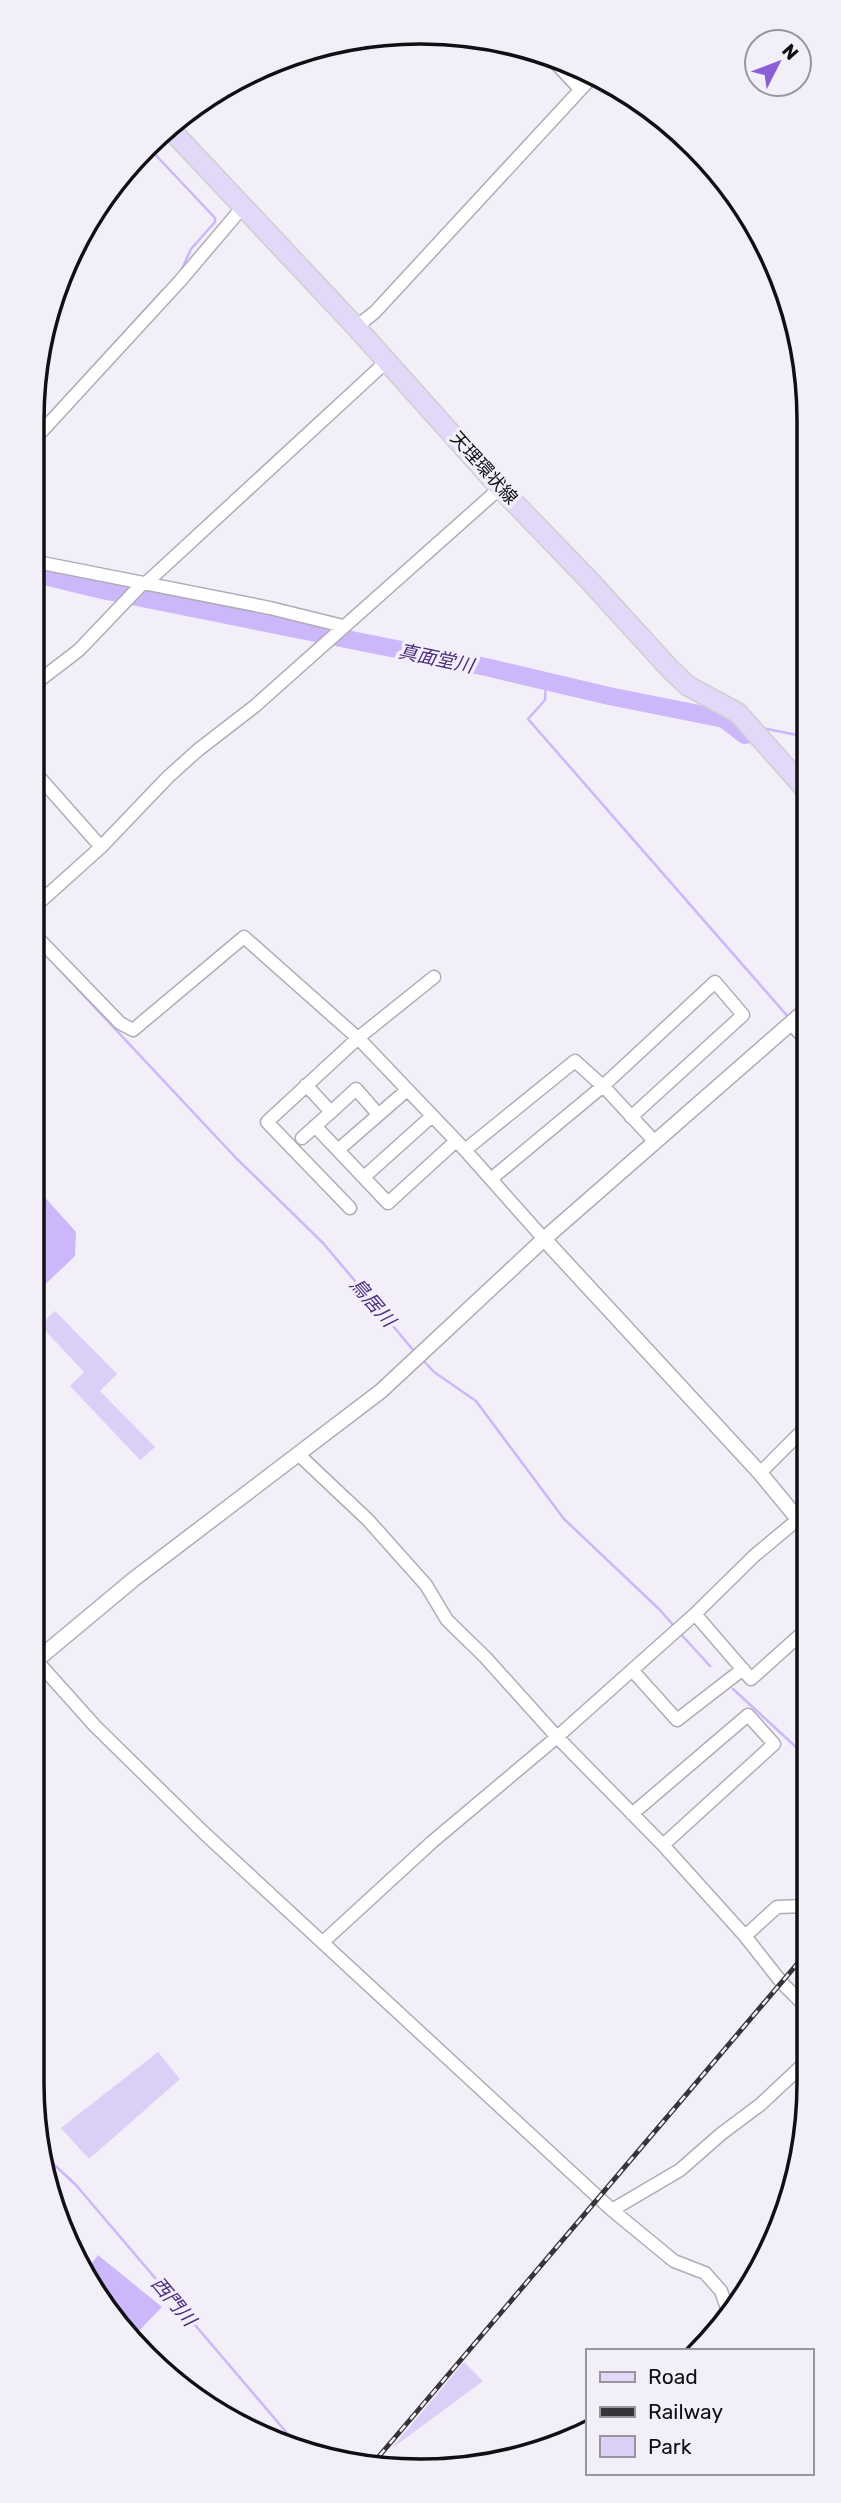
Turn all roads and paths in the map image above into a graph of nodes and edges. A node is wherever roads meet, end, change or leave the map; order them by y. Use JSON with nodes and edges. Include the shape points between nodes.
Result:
{"nodes":[{"id":1,"x":563,"y":71,"type":"edge"},
{"id":2,"x":586,"y":83,"type":"edge"},
{"id":3,"x":580,"y":89,"type":"junction"},
{"id":4,"x":175,"y":134,"type":"edge"},
{"id":5,"x":242,"y":208,"type":"junction"},
{"id":6,"x":356,"y":327,"type":"junction"},
{"id":7,"x":387,"y":361,"type":"junction"},
{"id":8,"x":44,"y":429,"type":"edge"},
{"id":9,"x":500,"y":488,"type":"junction"},
{"id":10,"x":44,"y":564,"type":"edge"},
{"id":11,"x":142,"y":585,"type":"junction"},
{"id":12,"x":342,"y":627,"type":"junction"},
{"id":13,"x":44,"y":677,"type":"edge"},
{"id":14,"x":797,"y":780,"type":"edge"},
{"id":15,"x":44,"y":783,"type":"edge"},
{"id":16,"x":101,"y":847,"type":"junction"},
{"id":17,"x":44,"y":898,"type":"edge"},
{"id":18,"x":44,"y":944,"type":"edge"},
{"id":19,"x":434,"y":977,"type":"dead end"},
{"id":20,"x":797,"y":1018,"type":"edge"},
{"id":21,"x":791,"y":1024,"type":"junction"},
{"id":22,"x":797,"y":1031,"type":"edge"},
{"id":23,"x":358,"y":1038,"type":"junction"},
{"id":24,"x":306,"y":1085,"type":"junction"},
{"id":25,"x":603,"y":1086,"type":"junction"},
{"id":26,"x":407,"y":1090,"type":"junction"},
{"id":27,"x":331,"y":1112,"type":"junction"},
{"id":28,"x":378,"y":1114,"type":"junction"},
{"id":29,"x":432,"y":1116,"type":"junction"},
{"id":30,"x":631,"y":1117,"type":"junction"},
{"id":31,"x":315,"y":1126,"type":"junction"},
{"id":32,"x":302,"y":1138,"type":"dead end"},
{"id":33,"x":654,"y":1142,"type":"junction"},
{"id":34,"x":460,"y":1146,"type":"junction"},
{"id":35,"x":338,"y":1150,"type":"junction"},
{"id":36,"x":364,"y":1178,"type":"junction"},
{"id":37,"x":491,"y":1179,"type":"junction"},
{"id":38,"x":350,"y":1208,"type":"dead end"},
{"id":39,"x":544,"y":1239,"type":"junction"},
{"id":40,"x":797,"y":1436,"type":"edge"},
{"id":41,"x":298,"y":1454,"type":"junction"},
{"id":42,"x":760,"y":1474,"type":"junction"},
{"id":43,"x":797,"y":1512,"type":"edge"},
{"id":44,"x":797,"y":1526,"type":"edge"},
{"id":45,"x":695,"y":1614,"type":"junction"},
{"id":46,"x":797,"y":1638,"type":"edge"},
{"id":47,"x":44,"y":1651,"type":"edge"},
{"id":48,"x":743,"y":1669,"type":"junction"},
{"id":49,"x":632,"y":1670,"type":"junction"},
{"id":50,"x":44,"y":1672,"type":"edge"},
{"id":51,"x":557,"y":1737,"type":"junction"},
{"id":52,"x":632,"y":1814,"type":"junction"},
{"id":53,"x":663,"y":1845,"type":"junction"},
{"id":54,"x":797,"y":1906,"type":"edge"},
{"id":55,"x":745,"y":1936,"type":"junction"},
{"id":56,"x":323,"y":1942,"type":"junction"},
{"id":57,"x":797,"y":1998,"type":"edge"},
{"id":58,"x":797,"y":2070,"type":"edge"},
{"id":59,"x":612,"y":2210,"type":"junction"},
{"id":60,"x":725,"y":2304,"type":"edge"}],
"edges":[{"from":1,"to":3,"type":"street"},
{"from":2,"to":3,"type":"street"},
{"from":3,"to":6,"type":"street","via":[[375,312]]},
{"from":4,"to":5,"type":"main road","name":"天理環状線"},
{"from":5,"to":6,"type":"main road","name":"天理環状線"},
{"from":5,"to":8,"type":"street"},
{"from":6,"to":7,"type":"main road","name":"天理環状線"},
{"from":7,"to":9,"type":"main road","name":"天理環状線"},
{"from":7,"to":11,"type":"street"},
{"from":9,"to":12,"type":"street"},
{"from":9,"to":14,"type":"main road","name":"天理環状線","via":[[670,669],[688,686],[738,713]]},
{"from":10,"to":11,"type":"street"},
{"from":11,"to":12,"type":"street","via":[[270,608]]},
{"from":11,"to":13,"type":"street","via":[[79,650]]},
{"from":12,"to":16,"type":"street","via":[[168,777]]},
{"from":15,"to":16,"type":"street"},
{"from":16,"to":17,"type":"street"},
{"from":18,"to":23,"type":"street","via":[[120,1023],[133,1030],[244,937]]},
{"from":19,"to":23,"type":"street"},
{"from":20,"to":21,"type":"street"},
{"from":21,"to":22,"type":"street"},
{"from":21,"to":33,"type":"street"},
{"from":23,"to":24,"type":"street"},
{"from":23,"to":26,"type":"street"},
{"from":24,"to":27,"type":"street"},
{"from":24,"to":38,"type":"street","via":[[267,1122]]},
{"from":25,"to":30,"type":"street"},
{"from":25,"to":30,"type":"street","via":[[715,982],[743,1015]]},
{"from":25,"to":34,"type":"street","via":[[575,1061]]},
{"from":25,"to":37,"type":"street"},
{"from":26,"to":28,"type":"street"},
{"from":26,"to":29,"type":"street"},
{"from":27,"to":28,"type":"street","via":[[356,1090]]},
{"from":27,"to":31,"type":"street"},
{"from":28,"to":35,"type":"street"},
{"from":29,"to":34,"type":"street"},
{"from":29,"to":36,"type":"street"},
{"from":30,"to":33,"type":"street"},
{"from":31,"to":32,"type":"street"},
{"from":31,"to":35,"type":"street"},
{"from":33,"to":39,"type":"street"},
{"from":34,"to":36,"type":"street","via":[[388,1203]]},
{"from":34,"to":37,"type":"street"},
{"from":35,"to":36,"type":"street"},
{"from":37,"to":39,"type":"street"},
{"from":39,"to":41,"type":"street","via":[[381,1391]]},
{"from":39,"to":42,"type":"street"},
{"from":40,"to":42,"type":"street"},
{"from":41,"to":47,"type":"street"},
{"from":41,"to":51,"type":"street","via":[[368,1520],[426,1585],[447,1620]]},
{"from":42,"to":43,"type":"street"},
{"from":44,"to":45,"type":"street","via":[[754,1556]]},
{"from":45,"to":48,"type":"street"},
{"from":45,"to":49,"type":"street"},
{"from":46,"to":48,"type":"street","via":[[751,1679]]},
{"from":48,"to":49,"type":"street","via":[[677,1720]]},
{"from":49,"to":51,"type":"street"},
{"from":50,"to":56,"type":"street","via":[[203,1832]]},
{"from":51,"to":52,"type":"street"},
{"from":51,"to":56,"type":"street"},
{"from":52,"to":53,"type":"street"},
{"from":52,"to":53,"type":"street","via":[[748,1715],[774,1744]]},
{"from":53,"to":55,"type":"street"},
{"from":54,"to":55,"type":"street","via":[[777,1907]]},
{"from":55,"to":57,"type":"street"},
{"from":56,"to":59,"type":"street"},
{"from":58,"to":59,"type":"street","via":[[680,2170]]},
{"from":59,"to":60,"type":"street","via":[[674,2262],[705,2273]]}]}
